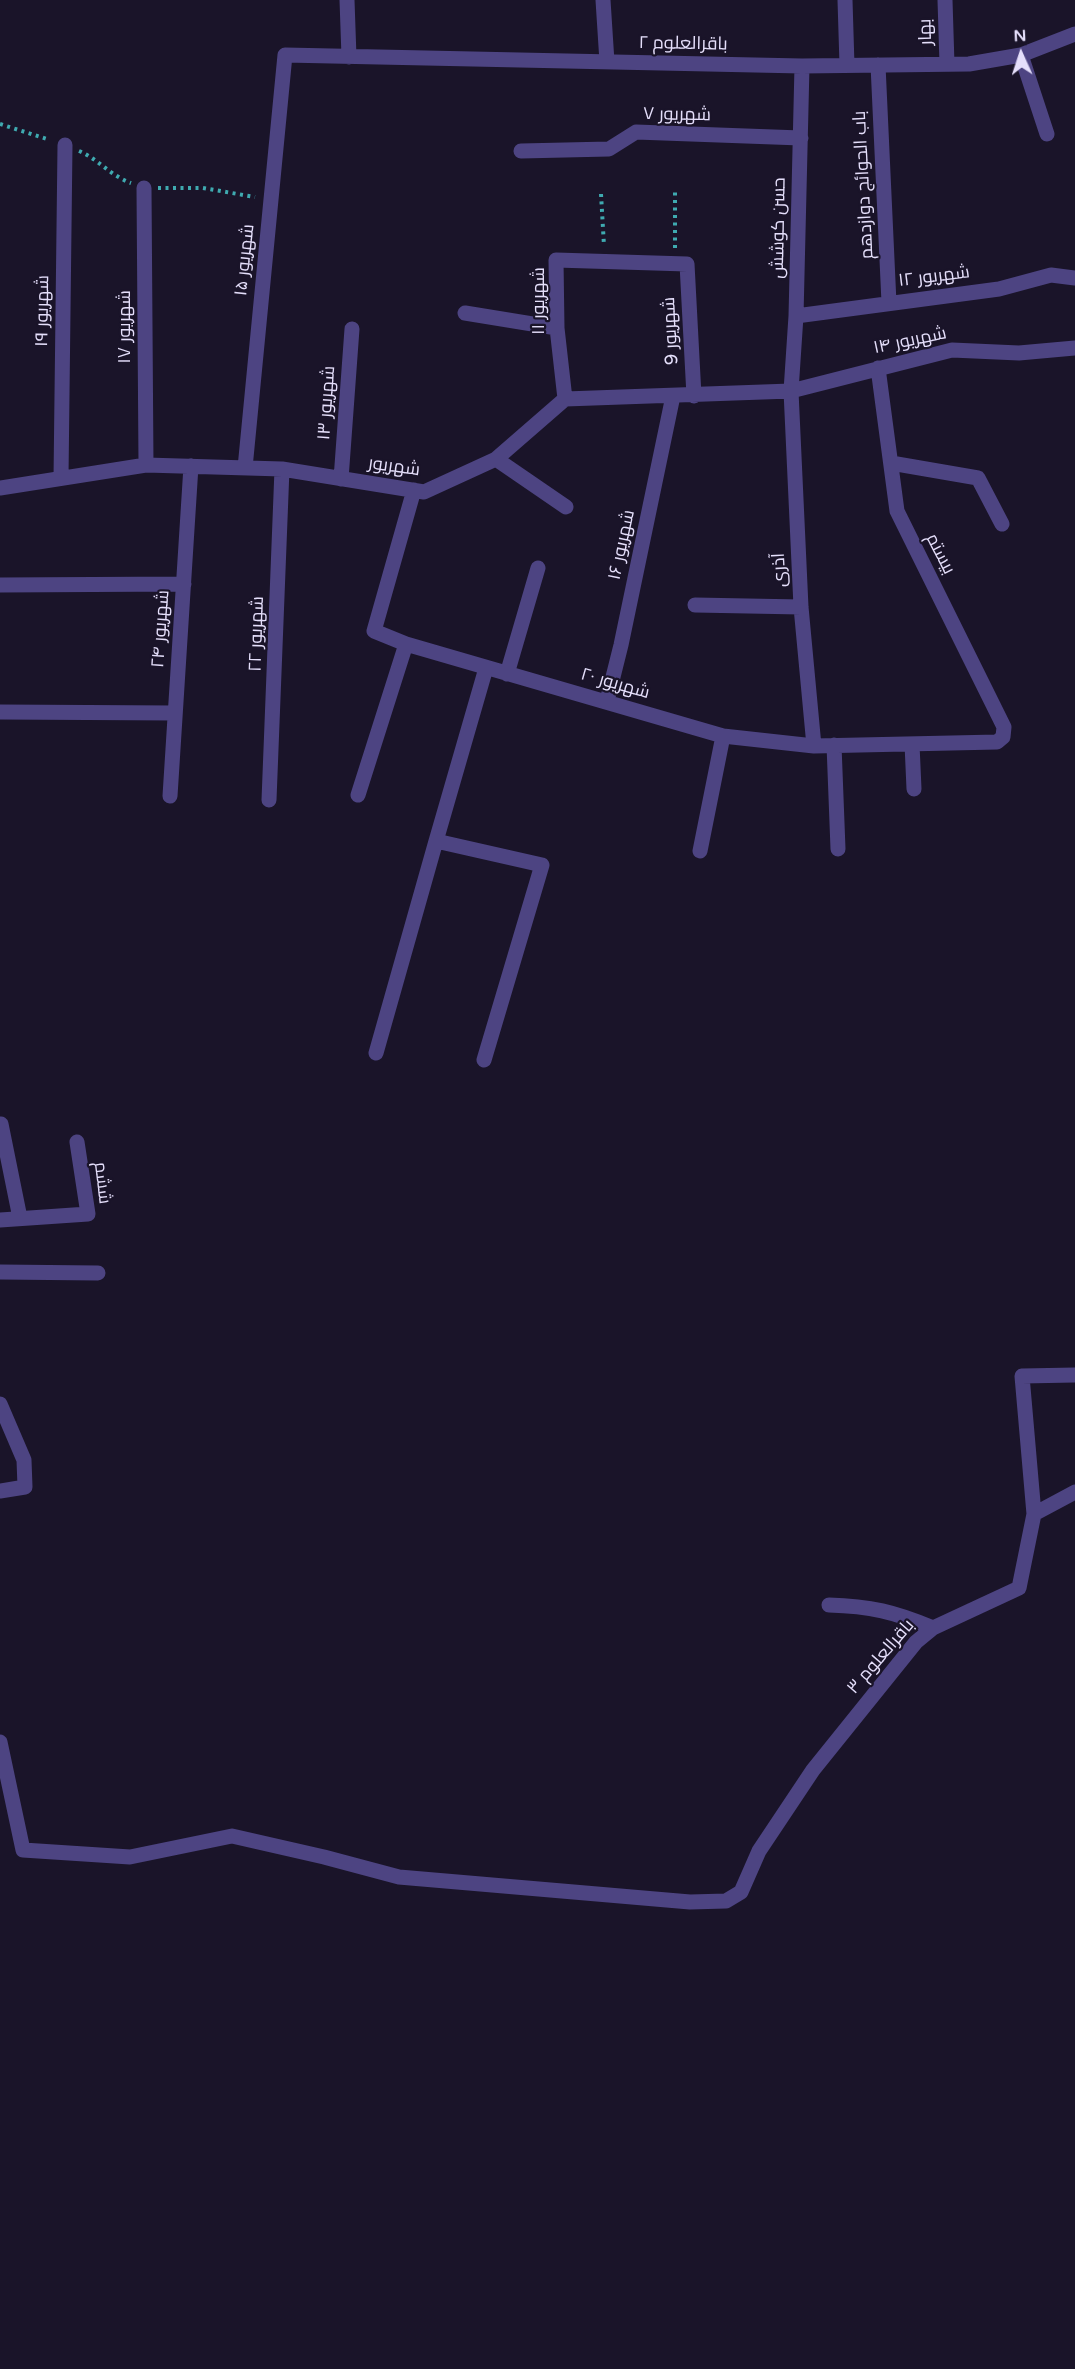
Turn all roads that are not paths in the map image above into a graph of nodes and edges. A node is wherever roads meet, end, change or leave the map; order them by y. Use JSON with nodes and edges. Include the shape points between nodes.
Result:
{"nodes":[{"id":1,"x":347,"y":0,"type":"edge"},
{"id":2,"x":603,"y":0,"type":"edge"},
{"id":3,"x":845,"y":0,"type":"edge"},
{"id":4,"x":945,"y":0,"type":"edge"},
{"id":5,"x":1075,"y":34,"type":"edge"},
{"id":6,"x":285,"y":55,"type":"joint"},
{"id":7,"x":1021,"y":55,"type":"junction"},
{"id":8,"x":349,"y":57,"type":"junction"},
{"id":9,"x":607,"y":62,"type":"junction"},
{"id":10,"x":878,"y":64,"type":"junction"},
{"id":11,"x":947,"y":64,"type":"junction"},
{"id":12,"x":847,"y":65,"type":"junction"},
{"id":13,"x":802,"y":66,"type":"junction"},
{"id":14,"x":1047,"y":134,"type":"dead end"},
{"id":15,"x":801,"y":138,"type":"junction"},
{"id":16,"x":65,"y":145,"type":"road end"},
{"id":17,"x":521,"y":151,"type":"dead end"},
{"id":18,"x":144,"y":188,"type":"road end"},
{"id":19,"x":681,"y":264,"type":"joint"},
{"id":20,"x":1075,"y":278,"type":"edge"},
{"id":21,"x":889,"y":303,"type":"junction"},
{"id":22,"x":465,"y":314,"type":"dead end"},
{"id":23,"x":796,"y":316,"type":"junction"},
{"id":24,"x":557,"y":328,"type":"junction"},
{"id":25,"x":352,"y":329,"type":"dead end"},
{"id":26,"x":1075,"y":348,"type":"edge"},
{"id":27,"x":878,"y":368,"type":"junction"},
{"id":28,"x":791,"y":391,"type":"junction"},
{"id":29,"x":673,"y":396,"type":"junction"},
{"id":30,"x":694,"y":396,"type":"junction"},
{"id":31,"x":565,"y":399,"type":"junction"},
{"id":32,"x":496,"y":459,"type":"junction"},
{"id":33,"x":891,"y":463,"type":"junction"},
{"id":34,"x":146,"y":465,"type":"junction"},
{"id":35,"x":191,"y":465,"type":"junction"},
{"id":36,"x":244,"y":468,"type":"junction"},
{"id":37,"x":282,"y":469,"type":"junction"},
{"id":38,"x":61,"y":478,"type":"junction"},
{"id":39,"x":341,"y":479,"type":"junction"},
{"id":40,"x":0,"y":488,"type":"edge"},
{"id":41,"x":414,"y":490,"type":"junction"},
{"id":42,"x":566,"y":507,"type":"dead end"},
{"id":43,"x":1002,"y":524,"type":"dead end"},
{"id":44,"x":538,"y":568,"type":"dead end"},
{"id":45,"x":184,"y":584,"type":"junction"},
{"id":46,"x":0,"y":585,"type":"edge"},
{"id":47,"x":695,"y":605,"type":"dead end"},
{"id":48,"x":801,"y":607,"type":"junction"},
{"id":49,"x":406,"y":644,"type":"junction"},
{"id":50,"x":486,"y":668,"type":"junction"},
{"id":51,"x":507,"y":674,"type":"junction"},
{"id":52,"x":607,"y":701,"type":"junction"},
{"id":53,"x":0,"y":712,"type":"edge"},
{"id":54,"x":175,"y":713,"type":"junction"},
{"id":55,"x":723,"y":736,"type":"junction"},
{"id":56,"x":997,"y":742,"type":"joint"},
{"id":57,"x":912,"y":744,"type":"junction"},
{"id":58,"x":834,"y":745,"type":"junction"},
{"id":59,"x":814,"y":746,"type":"junction"},
{"id":60,"x":914,"y":789,"type":"dead end"},
{"id":61,"x":358,"y":795,"type":"dead end"},
{"id":62,"x":170,"y":796,"type":"dead end"},
{"id":63,"x":269,"y":800,"type":"dead end"},
{"id":64,"x":436,"y":841,"type":"junction"},
{"id":65,"x":838,"y":849,"type":"dead end"},
{"id":66,"x":700,"y":851,"type":"dead end"},
{"id":67,"x":376,"y":1053,"type":"dead end"},
{"id":68,"x":484,"y":1060,"type":"dead end"},
{"id":69,"x":1,"y":1124,"type":"edge"},
{"id":70,"x":77,"y":1142,"type":"dead end"},
{"id":71,"x":20,"y":1218,"type":"junction"},
{"id":72,"x":0,"y":1220,"type":"edge"},
{"id":73,"x":0,"y":1272,"type":"edge"},
{"id":74,"x":98,"y":1273,"type":"dead end"},
{"id":75,"x":1075,"y":1375,"type":"edge"},
{"id":76,"x":0,"y":1404,"type":"edge"},
{"id":77,"x":0,"y":1491,"type":"edge"},
{"id":78,"x":1075,"y":1492,"type":"edge"},
{"id":79,"x":1034,"y":1514,"type":"junction"},
{"id":80,"x":829,"y":1605,"type":"dead end"},
{"id":81,"x":933,"y":1628,"type":"junction"},
{"id":82,"x":0,"y":1742,"type":"edge"}],
"edges":[{"from":1,"to":8,"type":"street"},
{"from":2,"to":9,"type":"street"},
{"from":3,"to":12,"type":"street"},
{"from":4,"to":11,"type":"street","name":"بهار"},
{"from":5,"to":7,"type":"street","name":"باقرالعلوم ۲"},
{"from":6,"to":8,"type":"street","name":"باقرالعلوم ۲"},
{"from":6,"to":36,"type":"street","name":"شهریور ۱۵"},
{"from":7,"to":11,"type":"street","name":"باقرالعلوم ۲"},
{"from":7,"to":14,"type":"street"},
{"from":8,"to":9,"type":"street","name":"باقرالعلوم ۲"},
{"from":9,"to":13,"type":"street","name":"باقرالعلوم ۲"},
{"from":10,"to":11,"type":"street","name":"باقرالعلوم ۲"},
{"from":10,"to":12,"type":"street","name":"باقرالعلوم ۲"},
{"from":10,"to":21,"type":"street","name":"باب الحوائج دوازدهم"},
{"from":12,"to":13,"type":"street","name":"باقرالعلوم ۲"},
{"from":13,"to":15,"type":"street","name":"حسن کوشش"},
{"from":15,"to":17,"type":"street","name":"شهریور ۷","via":[[636,132],[609,149]]},
{"from":15,"to":23,"type":"street","name":"حسن کوشش"},
{"from":16,"to":38,"type":"street","name":"شهریور ۱۹"},
{"from":18,"to":34,"type":"street","name":"شهریور ۱۷"},
{"from":19,"to":24,"type":"street","name":"شهریور ۱۱","via":[[556,260]]},
{"from":19,"to":30,"type":"street","name":"شهریور 9"},
{"from":20,"to":21,"type":"street","name":"شهریور ۱۲","via":[[1051,275],[999,289]]},
{"from":21,"to":23,"type":"street","name":"شهریور ۱۲"},
{"from":22,"to":24,"type":"street"},
{"from":23,"to":28,"type":"street","name":"حسن کوشش"},
{"from":24,"to":31,"type":"street","name":"شهریور ۱۱"},
{"from":25,"to":39,"type":"street","name":"شهریور ۱۳"},
{"from":26,"to":27,"type":"street","name":"شهریور ۱۴","via":[[1019,353],[952,350]]},
{"from":27,"to":28,"type":"street","name":"شهریور ۱۴"},
{"from":27,"to":33,"type":"street","name":"بیستم"},
{"from":28,"to":30,"type":"street"},
{"from":28,"to":48,"type":"street","name":"آذری"},
{"from":29,"to":30,"type":"street"},
{"from":29,"to":31,"type":"street"},
{"from":29,"to":52,"type":"street","name":"شهریور ۱۶"},
{"from":31,"to":32,"type":"street","name":"شهریور"},
{"from":32,"to":41,"type":"street","name":"شهریور","via":[[424,492]]},
{"from":32,"to":42,"type":"street"},
{"from":33,"to":43,"type":"street","via":[[978,478]]},
{"from":33,"to":56,"type":"street","name":"بیستم","via":[[897,511],[1004,727]]},
{"from":34,"to":35,"type":"street","name":"شهریور"},
{"from":34,"to":38,"type":"street","name":"شهریور"},
{"from":35,"to":36,"type":"street","name":"شهریور"},
{"from":35,"to":45,"type":"street","name":"شهریور ۲۴"},
{"from":36,"to":37,"type":"street","name":"شهریور"},
{"from":37,"to":39,"type":"street","name":"شهریور"},
{"from":37,"to":63,"type":"street","name":"شهریور ۲۲"},
{"from":38,"to":40,"type":"street","name":"شهریور"},
{"from":39,"to":41,"type":"street","name":"شهریور"},
{"from":41,"to":49,"type":"street","name":"شهریور ۲۰","via":[[374,631]]},
{"from":44,"to":51,"type":"street"},
{"from":45,"to":46,"type":"street"},
{"from":45,"to":54,"type":"street","name":"شهریور ۲۴"},
{"from":47,"to":48,"type":"street"},
{"from":48,"to":59,"type":"street","name":"آذری"},
{"from":49,"to":50,"type":"street","name":"شهریور ۲۰"},
{"from":49,"to":61,"type":"street"},
{"from":50,"to":51,"type":"street","name":"شهریور ۲۰"},
{"from":50,"to":64,"type":"street"},
{"from":51,"to":52,"type":"street","name":"شهریور ۲۰"},
{"from":52,"to":55,"type":"street","name":"شهریور ۲۰"},
{"from":53,"to":54,"type":"street"},
{"from":54,"to":62,"type":"street","name":"شهریور ۲۴"},
{"from":55,"to":59,"type":"street","name":"شهریور ۲۰"},
{"from":55,"to":66,"type":"street"},
{"from":56,"to":57,"type":"street","name":"شهریور ۲۰"},
{"from":57,"to":58,"type":"street","name":"شهریور ۲۰"},
{"from":57,"to":60,"type":"street"},
{"from":58,"to":59,"type":"street","name":"شهریور ۲۰"},
{"from":58,"to":65,"type":"street"},
{"from":64,"to":67,"type":"street"},
{"from":64,"to":68,"type":"street","via":[[542,865]]},
{"from":69,"to":71,"type":"street"},
{"from":70,"to":71,"type":"street","name":"ششم","via":[[88,1214]]},
{"from":71,"to":72,"type":"street","name":"ششم"},
{"from":73,"to":74,"type":"street"},
{"from":75,"to":79,"type":"street","via":[[1022,1376]]},
{"from":76,"to":77,"type":"street","via":[[24,1460],[25,1487]]},
{"from":78,"to":79,"type":"street"},
{"from":79,"to":81,"type":"street","name":"باقرالعلوم ۳","via":[[1019,1588]]},
{"from":80,"to":81,"type":"street","via":[[898,1613]]},
{"from":81,"to":82,"type":"street","name":"باقرالعلوم ۳","via":[[916,1642],[813,1770],[759,1851],[741,1892],[726,1901],[690,1902],[399,1877],[232,1836],[130,1857],[23,1850]]}]}
